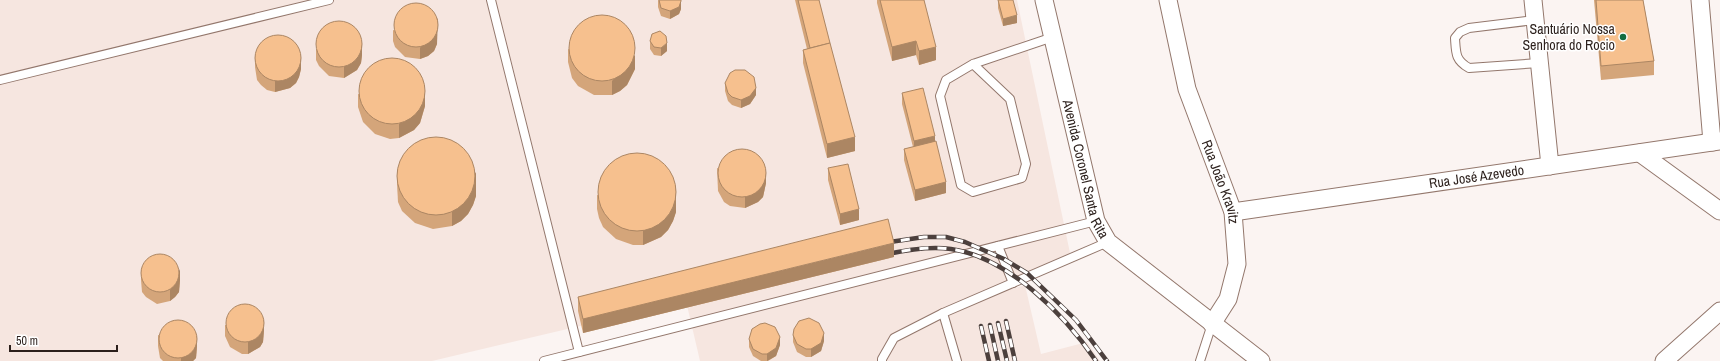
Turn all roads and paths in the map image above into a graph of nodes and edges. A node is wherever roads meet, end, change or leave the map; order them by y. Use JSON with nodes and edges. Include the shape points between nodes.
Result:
{"nodes":[{"id":1,"x":329,"y":0,"type":"edge"},
{"id":2,"x":491,"y":0,"type":"edge"},
{"id":3,"x":1044,"y":0,"type":"edge"},
{"id":4,"x":1168,"y":0,"type":"edge"},
{"id":5,"x":1533,"y":0,"type":"edge"},
{"id":6,"x":1700,"y":0,"type":"edge"},
{"id":7,"x":1535,"y":20,"type":"junction"},
{"id":8,"x":1053,"y":37,"type":"junction"},
{"id":9,"x":1539,"y":63,"type":"junction"},
{"id":10,"x":973,"y":64,"type":"junction"},
{"id":11,"x":0,"y":80,"type":"edge"},
{"id":12,"x":1716,"y":141,"type":"edge"},
{"id":13,"x":1640,"y":153,"type":"junction"},
{"id":14,"x":1550,"y":166,"type":"junction"},
{"id":15,"x":1720,"y":211,"type":"edge"},
{"id":16,"x":1233,"y":212,"type":"junction"},
{"id":17,"x":1096,"y":221,"type":"junction"},
{"id":18,"x":1108,"y":242,"type":"junction"},
{"id":19,"x":998,"y":246,"type":"junction"},
{"id":20,"x":1013,"y":283,"type":"junction"},
{"id":21,"x":1720,"y":311,"type":"edge"},
{"id":22,"x":942,"y":313,"type":"junction"},
{"id":23,"x":1212,"y":324,"type":"junction"},
{"id":24,"x":579,"y":352,"type":"junction"},
{"id":25,"x":544,"y":361,"type":"edge"},
{"id":26,"x":882,"y":361,"type":"edge"},
{"id":27,"x":957,"y":361,"type":"edge"},
{"id":28,"x":1200,"y":361,"type":"edge"},
{"id":29,"x":1260,"y":361,"type":"edge"},
{"id":30,"x":1664,"y":361,"type":"edge"}],
"edges":[{"from":1,"to":11,"type":"lane"},
{"from":2,"to":24,"type":"lane"},
{"from":3,"to":8,"type":"street","name":"Avenida Coronel Santa Rita"},
{"from":4,"to":16,"type":"street","name":"Rua João Kravitz","via":[[1187,89]]},
{"from":5,"to":7,"type":"street"},
{"from":6,"to":12,"type":"street"},
{"from":7,"to":9,"type":"street"},
{"from":7,"to":9,"type":"lane","via":[[1469,28],[1455,38],[1460,63],[1469,68]]},
{"from":8,"to":10,"type":"lane"},
{"from":8,"to":17,"type":"street","name":"Avenida Coronel Santa Rita"},
{"from":9,"to":14,"type":"street"},
{"from":10,"to":10,"type":"lane","via":[[1010,99],[1026,164],[1022,178],[973,192],[961,185],[940,96],[946,80]]},
{"from":12,"to":13,"type":"street","name":"Rua José Azevedo"},
{"from":13,"to":14,"type":"street","name":"Rua José Azevedo"},
{"from":13,"to":15,"type":"street"},
{"from":14,"to":16,"type":"street","name":"Rua José Azevedo"},
{"from":16,"to":23,"type":"street","name":"Rua João Kravitz","via":[[1237,264],[1228,299]]},
{"from":17,"to":18,"type":"street","name":"Avenida Coronel Santa Rita"},
{"from":17,"to":19,"type":"lane"},
{"from":18,"to":20,"type":"lane"},
{"from":18,"to":23,"type":"street","name":"Avenida Coronel Santa Rita"},
{"from":19,"to":20,"type":"lane"},
{"from":19,"to":24,"type":"lane"},
{"from":20,"to":22,"type":"lane"},
{"from":21,"to":30,"type":"street"},
{"from":22,"to":26,"type":"lane","via":[[894,338]]},
{"from":22,"to":27,"type":"lane"},
{"from":23,"to":28,"type":"lane","name":"Rua João Kravitz"},
{"from":23,"to":29,"type":"street","name":"Avenida Coronel Santa Rita"},
{"from":24,"to":25,"type":"lane"}]}
